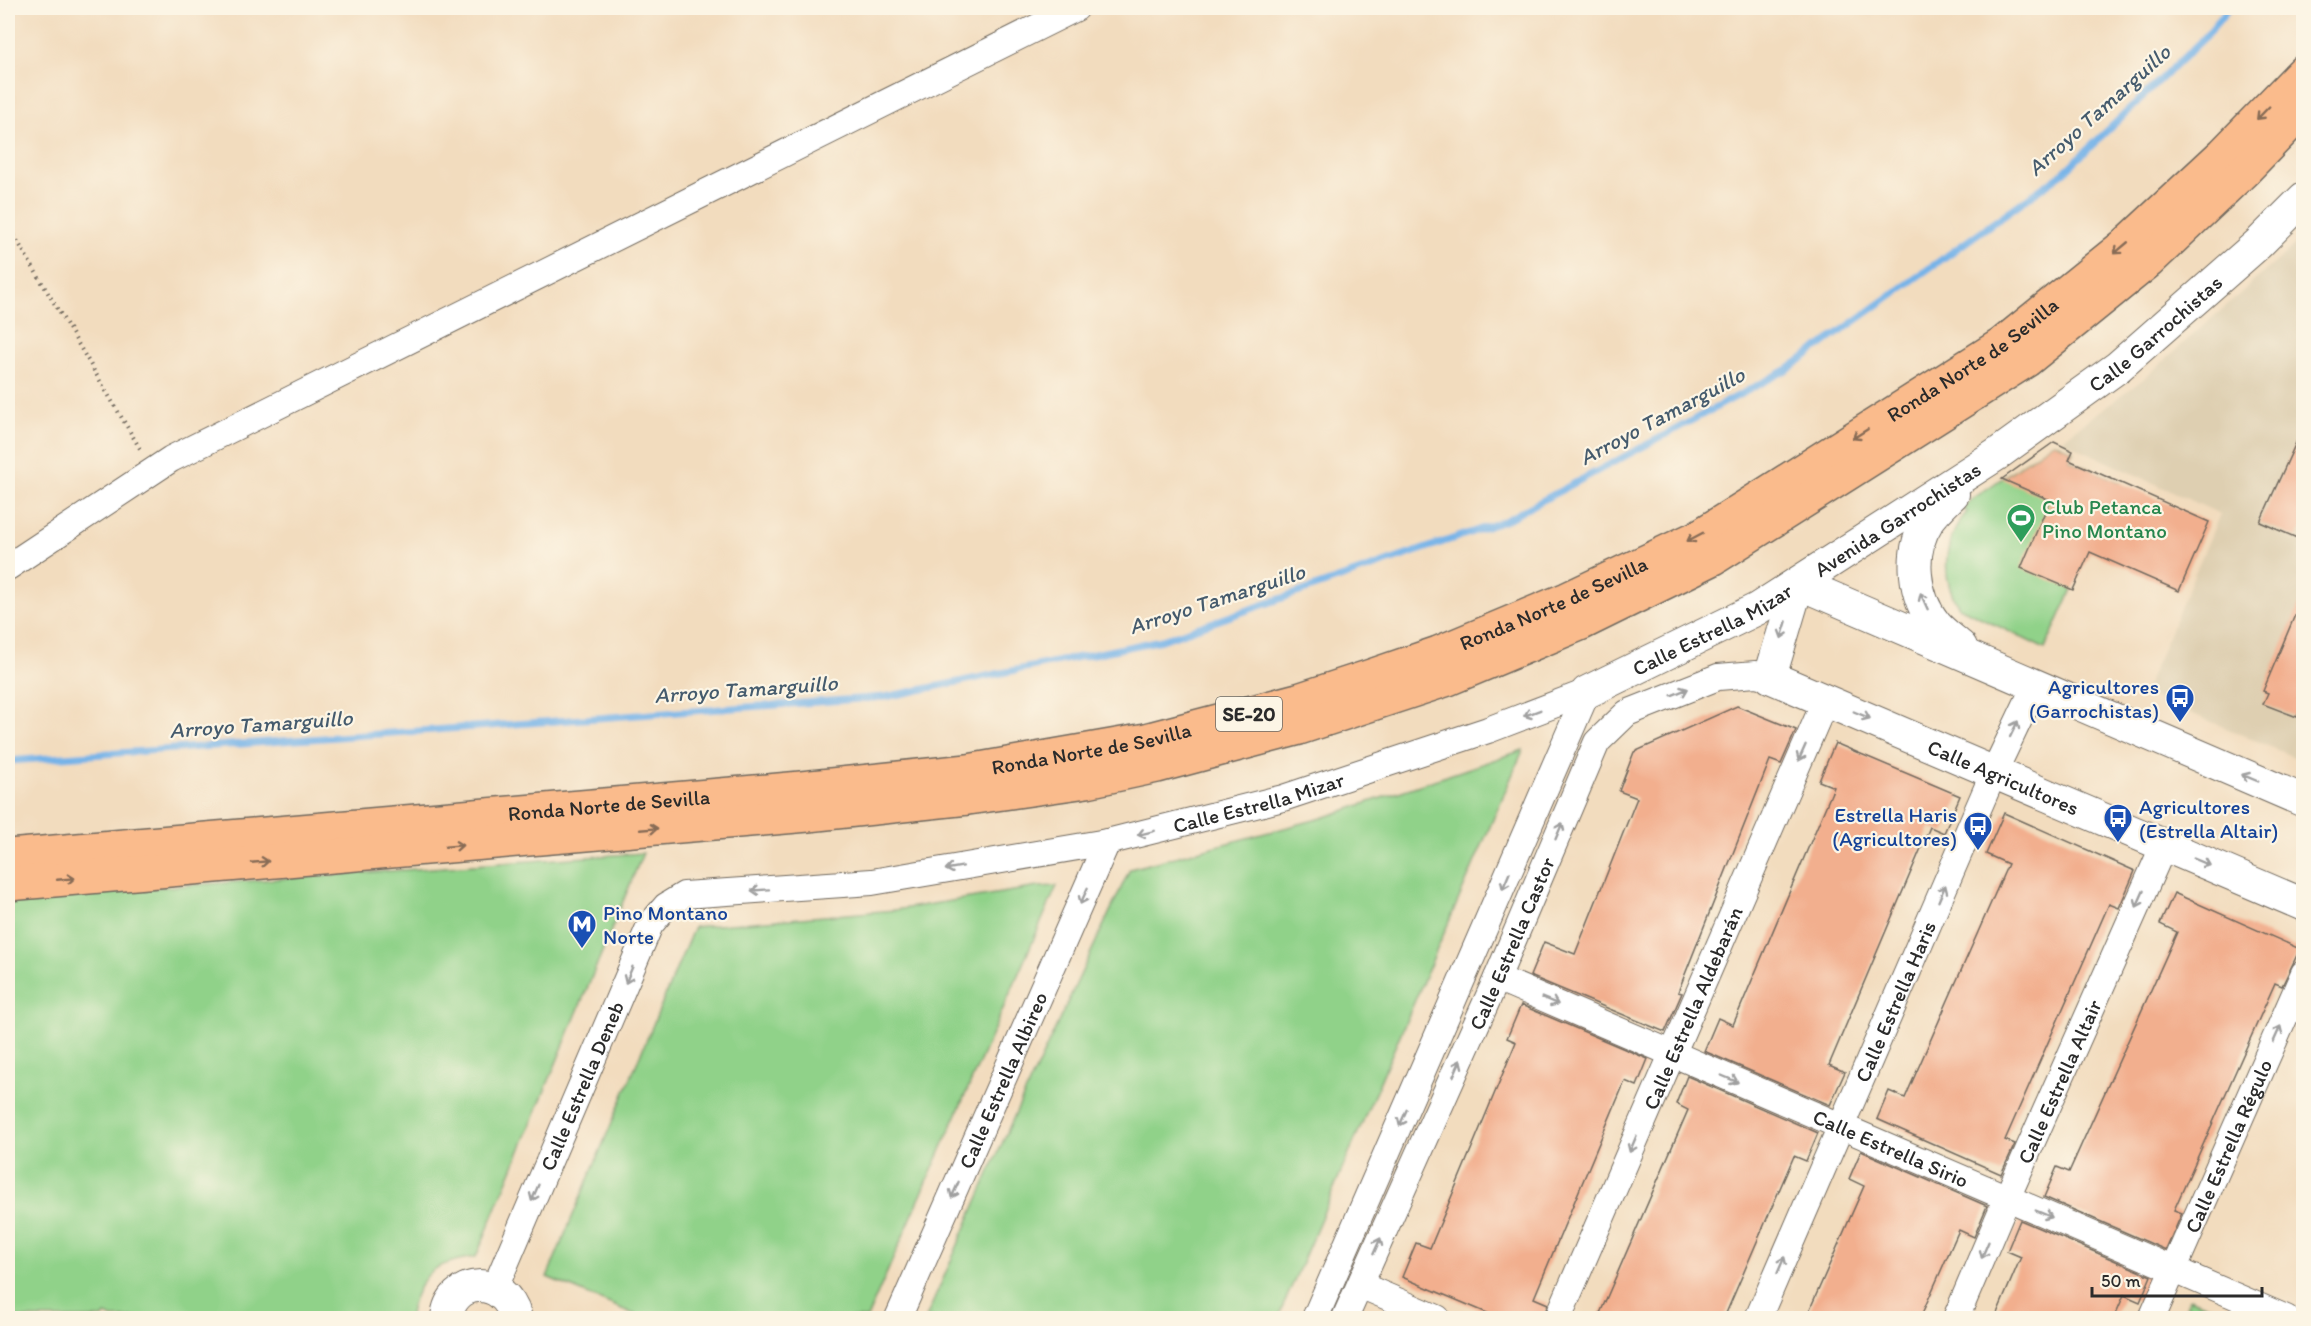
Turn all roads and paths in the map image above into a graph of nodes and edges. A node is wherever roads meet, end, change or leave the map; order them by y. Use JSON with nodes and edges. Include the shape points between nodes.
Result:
{"nodes":[{"id":1,"x":1076,"y":8,"type":"edge"},
{"id":2,"x":2304,"y":71,"type":"edge"},
{"id":3,"x":2304,"y":109,"type":"edge"},
{"id":4,"x":2304,"y":198,"type":"edge"},
{"id":5,"x":8,"y":225,"type":"edge"},
{"id":6,"x":1996,"y":455,"type":"junction"},
{"id":7,"x":153,"y":471,"type":"junction"},
{"id":8,"x":8,"y":567,"type":"edge"},
{"id":9,"x":1798,"y":583,"type":"junction"},
{"id":10,"x":1976,"y":659,"type":"junction"},
{"id":11,"x":1770,"y":677,"type":"junction"},
{"id":12,"x":2035,"y":686,"type":"junction"},
{"id":13,"x":1587,"y":692,"type":"junction"},
{"id":14,"x":1826,"y":699,"type":"junction"},
{"id":15,"x":1994,"y":772,"type":"junction"},
{"id":16,"x":2304,"y":801,"type":"edge"},
{"id":17,"x":1107,"y":842,"type":"junction"},
{"id":18,"x":2164,"y":845,"type":"junction"},
{"id":19,"x":8,"y":856,"type":"edge"},
{"id":20,"x":8,"y":884,"type":"edge"},
{"id":21,"x":684,"y":895,"type":"joint"},
{"id":22,"x":2304,"y":905,"type":"edge"},
{"id":23,"x":2304,"y":973,"type":"edge"},
{"id":24,"x":1497,"y":978,"type":"junction"},
{"id":25,"x":1672,"y":1054,"type":"junction"},
{"id":26,"x":1841,"y":1127,"type":"junction"},
{"id":27,"x":2007,"y":1198,"type":"junction"},
{"id":28,"x":2173,"y":1270,"type":"junction"},
{"id":29,"x":1360,"y":1285,"type":"junction"},
{"id":30,"x":508,"y":1304,"type":"edge"},
{"id":31,"x":447,"y":1318,"type":"edge"},
{"id":32,"x":543,"y":1318,"type":"edge"},
{"id":33,"x":898,"y":1318,"type":"edge"},
{"id":34,"x":1315,"y":1318,"type":"edge"},
{"id":35,"x":1345,"y":1318,"type":"edge"},
{"id":36,"x":1437,"y":1318,"type":"edge"},
{"id":37,"x":1558,"y":1318,"type":"edge"},
{"id":38,"x":1758,"y":1318,"type":"edge"},
{"id":39,"x":1956,"y":1318,"type":"edge"},
{"id":40,"x":2152,"y":1318,"type":"edge"},
{"id":41,"x":2286,"y":1318,"type":"edge"}],
"edges":[{"from":1,"to":7,"type":"street","via":[[182,453]]},
{"from":2,"to":19,"type":"highway","name":"Ronda Norte de Sevilla","number":"SE-20","one_way":true,"via":[[2223,154],[2126,244],[2001,345],[1698,537],[1567,599],[1418,660],[1220,721],[1114,746],[968,771]]},
{"from":20,"to":3,"type":"highway","name":"Ronda Norte de Sevilla","number":"SE-20","one_way":true,"via":[[968,798],[1087,781],[1157,766],[1299,728],[1448,679],[1582,623],[1714,558],[2027,360],[2149,261]]},
{"from":4,"to":6,"type":"street","name":"Calle Garrochistas","via":[[2118,367]]},
{"from":5,"to":7,"type":"path"},
{"from":6,"to":9,"type":"street","name":"Avenida Garrochistas"},
{"from":10,"to":6,"type":"street","one_way":true,"via":[[1936,625],[1921,597],[1915,558],[1929,520]]},
{"from":7,"to":8,"type":"street"},
{"from":9,"to":10,"type":"street"},
{"from":9,"to":11,"type":"street","one_way":true},
{"from":9,"to":13,"type":"street","name":"Calle Estrella Mizar","via":[[1757,609]]},
{"from":10,"to":12,"type":"street"},
{"from":11,"to":14,"type":"street","name":"Calle Agricultores"},
{"from":24,"to":11,"type":"street","name":"Calle Estrella Castor","one_way":true,"via":[[1597,742],[1628,713],[1718,676]]},
{"from":15,"to":12,"type":"street","name":"Calle Estrella Haris","one_way":true},
{"from":16,"to":12,"type":"street","one_way":true},
{"from":13,"to":17,"type":"street","name":"Calle Estrella Mizar","one_way":true,"via":[[1488,730],[1283,798]]},
{"from":13,"to":34,"type":"street","name":"Calle Estrella Castor","one_way":true},
{"from":14,"to":15,"type":"street","name":"Calle Agricultores","one_way":true},
{"from":14,"to":25,"type":"street","name":"Calle Estrella Aldebarán","one_way":true},
{"from":15,"to":18,"type":"street","name":"Calle Agricultores"},
{"from":26,"to":15,"type":"street","name":"Calle Estrella Haris","one_way":true},
{"from":17,"to":21,"type":"street","name":"Calle Estrella Mizar","one_way":true,"via":[[872,882]]},
{"from":17,"to":33,"type":"street","name":"Calle Estrella Albireo","one_way":true},
{"from":18,"to":22,"type":"street","name":"Calle Agricultores","one_way":true},
{"from":18,"to":27,"type":"street","name":"Calle Estrella Altair","one_way":true},
{"from":21,"to":30,"type":"street","name":"Calle Estrella Deneb","one_way":true,"via":[[666,906],[650,925]]},
{"from":28,"to":23,"type":"street","name":"Calle Estrella Régulo","one_way":true},
{"from":24,"to":25,"type":"street","name":"Calle Estrella Sirio","one_way":true},
{"from":29,"to":24,"type":"street","name":"Calle Estrella Castor","one_way":true},
{"from":25,"to":26,"type":"street","name":"Calle Estrella Sirio","one_way":true},
{"from":25,"to":37,"type":"street","name":"Calle Estrella Aldebarán","one_way":true},
{"from":26,"to":27,"type":"street","name":"Calle Estrella Sirio"},
{"from":38,"to":26,"type":"street","name":"Calle Estrella Haris","one_way":true},
{"from":27,"to":28,"type":"street","name":"Calle Estrella Sirio","one_way":true},
{"from":27,"to":39,"type":"street","name":"Calle Estrella Altair","one_way":true},
{"from":28,"to":40,"type":"street","name":"Calle Estrella Régulo"},
{"from":28,"to":41,"type":"street","name":"Calle Estrella Sirio"},
{"from":29,"to":35,"type":"street","name":"Calle Estrella Castor"},
{"from":29,"to":36,"type":"street"},
{"from":30,"to":31,"type":"street","via":[[479,1286],[464,1290],[453,1300]]},
{"from":30,"to":32,"type":"street"}]}
